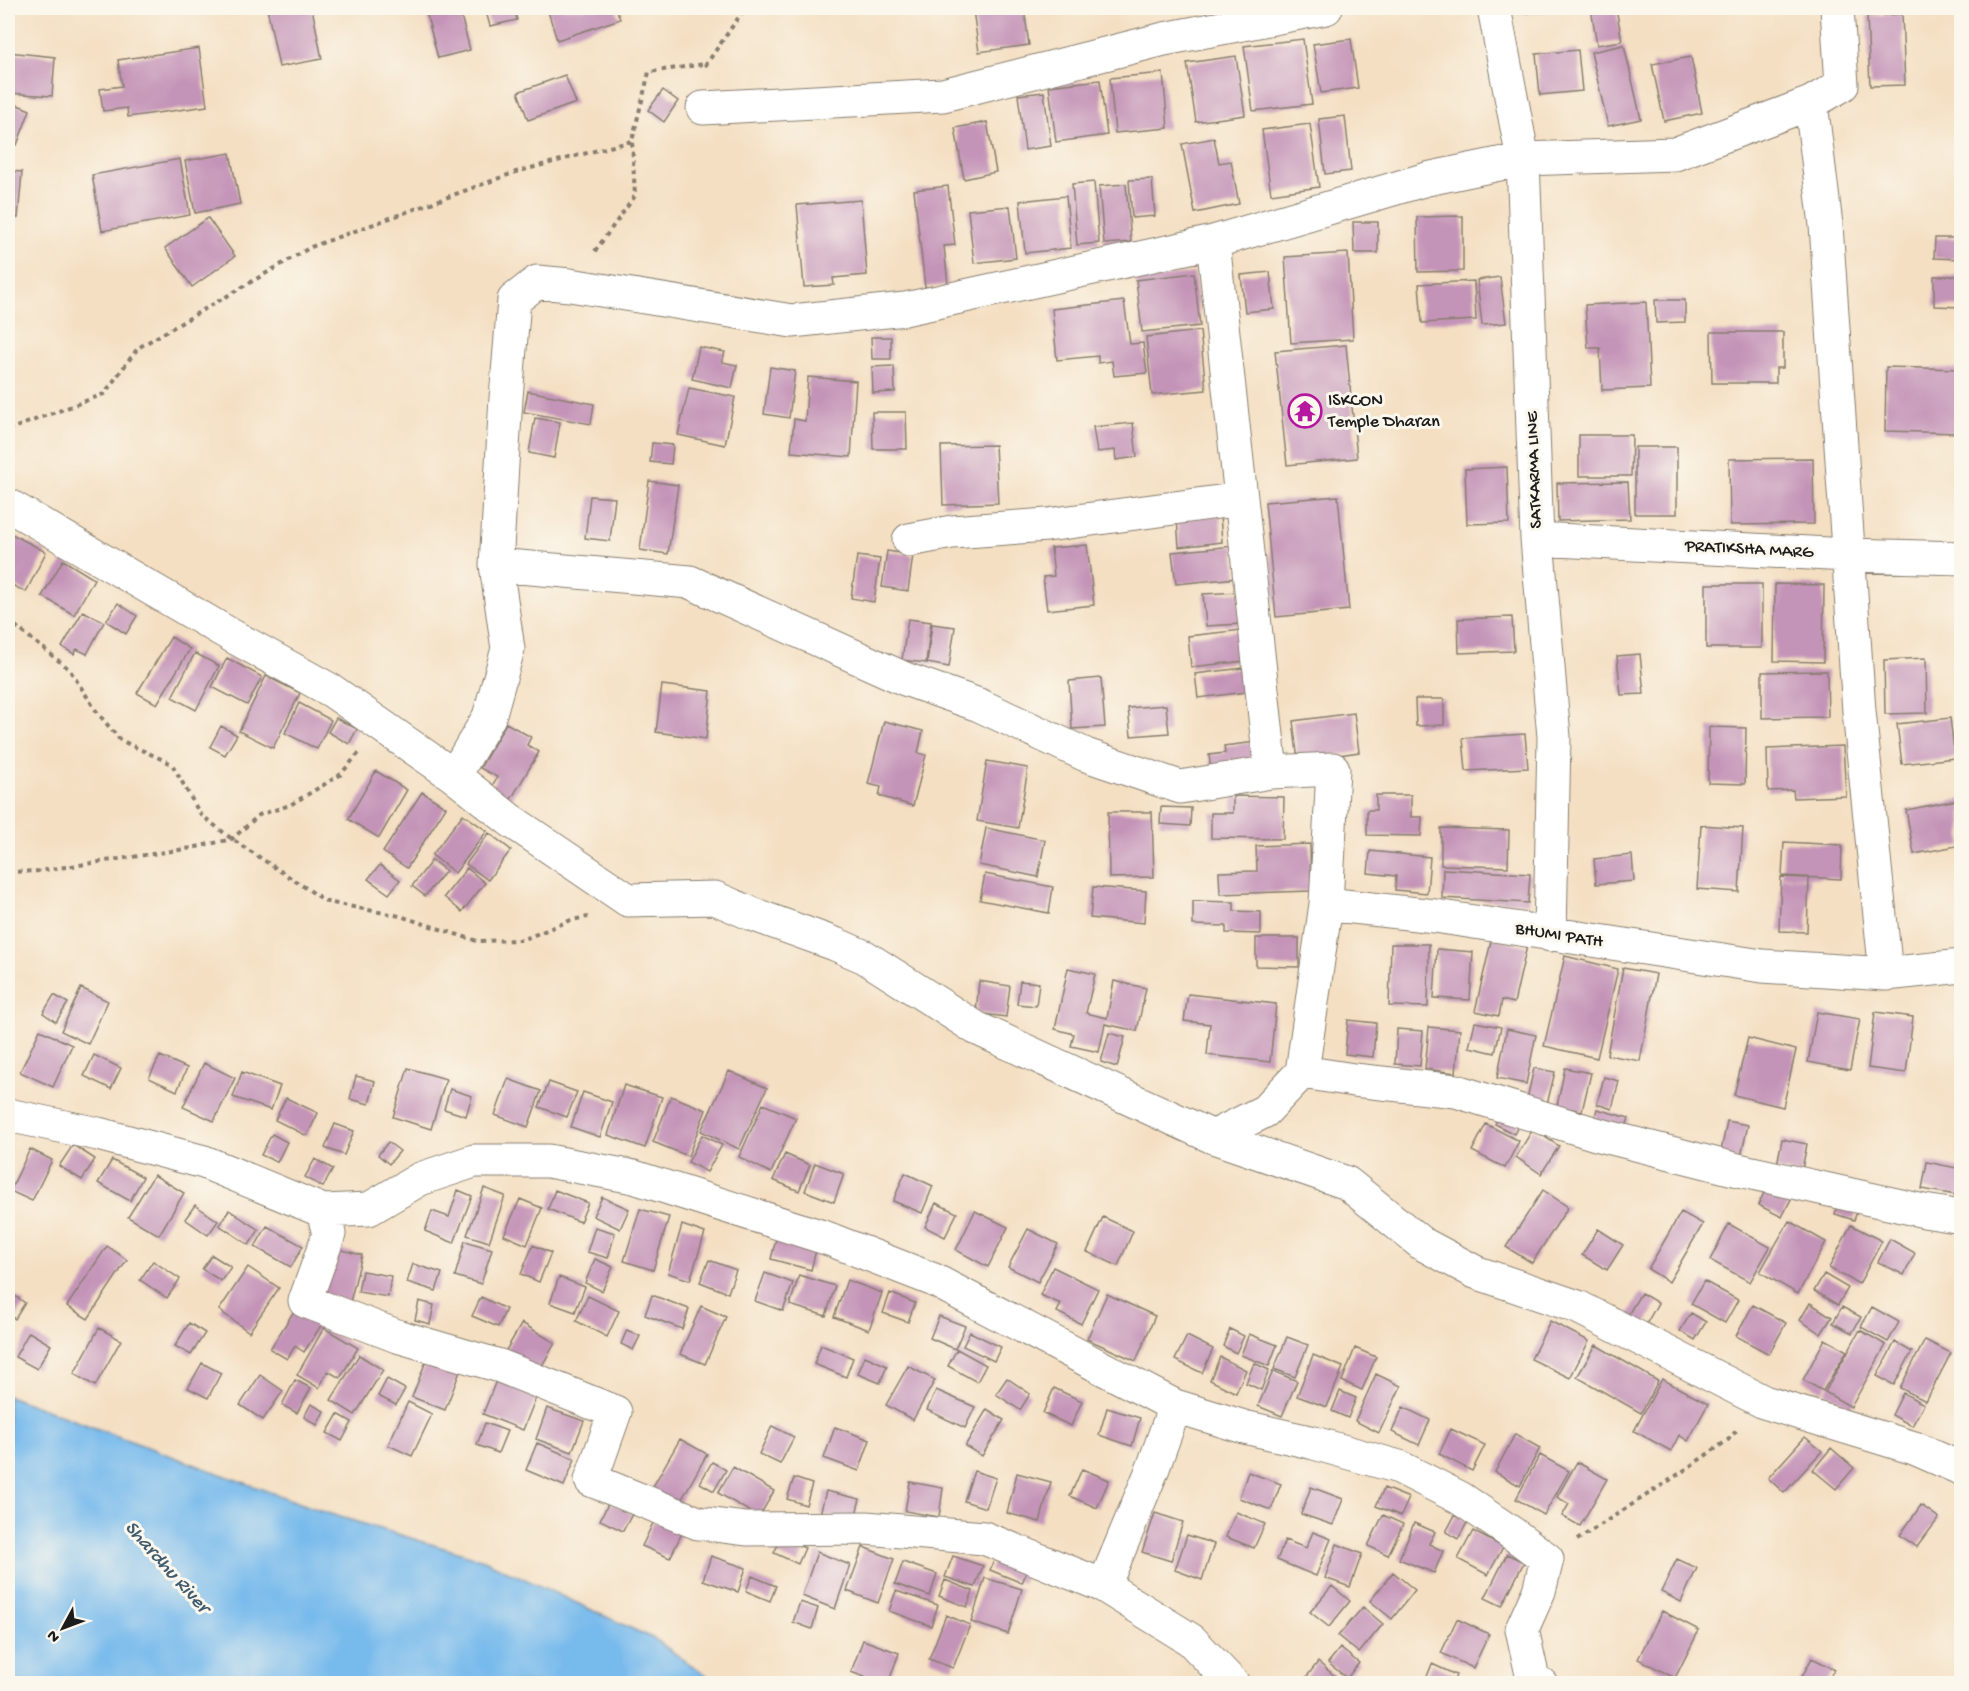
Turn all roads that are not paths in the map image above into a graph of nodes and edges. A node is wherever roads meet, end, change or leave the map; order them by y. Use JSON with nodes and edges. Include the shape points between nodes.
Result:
{"nodes":[{"id":1,"x":1326,"y":8,"type":"edge"},
{"id":2,"x":1494,"y":8,"type":"edge"},
{"id":3,"x":1837,"y":8,"type":"edge"},
{"id":4,"x":1810,"y":103,"type":"junction"},
{"id":5,"x":703,"y":108,"type":"road end"},
{"id":6,"x":1523,"y":159,"type":"junction"},
{"id":7,"x":1213,"y":242,"type":"junction"},
{"id":8,"x":1241,"y":499,"type":"junction"},
{"id":9,"x":8,"y":505,"type":"edge"},
{"id":10,"x":1538,"y":539,"type":"junction"},
{"id":11,"x":909,"y":540,"type":"dead end"},
{"id":12,"x":1848,"y":555,"type":"junction"},
{"id":13,"x":1962,"y":558,"type":"edge"},
{"id":14,"x":496,"y":565,"type":"junction"},
{"id":15,"x":1271,"y":772,"type":"junction"},
{"id":16,"x":454,"y":776,"type":"junction"},
{"id":17,"x":1326,"y":904,"type":"junction"},
{"id":18,"x":1550,"y":935,"type":"junction"},
{"id":19,"x":1962,"y":966,"type":"edge"},
{"id":20,"x":1886,"y":974,"type":"junction"},
{"id":21,"x":1302,"y":1072,"type":"junction"},
{"id":22,"x":8,"y":1114,"type":"edge"},
{"id":23,"x":1213,"y":1137,"type":"junction"},
{"id":24,"x":323,"y":1211,"type":"junction"},
{"id":25,"x":1962,"y":1217,"type":"edge"},
{"id":26,"x":1175,"y":1406,"type":"junction"},
{"id":27,"x":1962,"y":1469,"type":"edge"},
{"id":28,"x":1104,"y":1586,"type":"junction"},
{"id":29,"x":1233,"y":1683,"type":"edge"},
{"id":30,"x":1541,"y":1683,"type":"edge"}],
"edges":[{"from":1,"to":5,"type":"street","via":[[1164,39],[943,95]]},
{"from":2,"to":6,"type":"street","name":"SATKARMA LINE"},
{"from":3,"to":4,"type":"street","via":[[1842,85]]},
{"from":4,"to":6,"type":"street","via":[[1675,154]]},
{"from":4,"to":12,"type":"street","via":[[1826,225]]},
{"from":6,"to":7,"type":"street","via":[[1427,179]]},
{"from":6,"to":10,"type":"street","name":"SATKARMA LINE"},
{"from":7,"to":8,"type":"street"},
{"from":7,"to":14,"type":"street","via":[[905,309],[792,321],[537,282],[514,300]]},
{"from":8,"to":11,"type":"street"},
{"from":8,"to":15,"type":"street"},
{"from":9,"to":16,"type":"street","via":[[332,691]]},
{"from":10,"to":12,"type":"street","name":"PRATIKSHA MARG"},
{"from":10,"to":18,"type":"street","name":"SATKARMA LINE","via":[[1554,737]]},
{"from":12,"to":13,"type":"street","name":"PRATIKSHA MARG"},
{"from":12,"to":20,"type":"street","via":[[1859,711]]},
{"from":14,"to":15,"type":"street","via":[[690,582],[1086,755],[1180,787]]},
{"from":14,"to":16,"type":"street","via":[[508,649],[489,717]]},
{"from":15,"to":17,"type":"street","via":[[1333,769]]},
{"from":16,"to":23,"type":"street","via":[[510,820],[628,900],[715,898],[835,944],[865,957],[976,1028]]},
{"from":17,"to":18,"type":"street","name":"BHUMI PATH","via":[[1435,916]]},
{"from":17,"to":21,"type":"street"},
{"from":18,"to":20,"type":"street","name":"BHUMI PATH","via":[[1762,966]]},
{"from":19,"to":20,"type":"street","name":"BHUMI PATH"},
{"from":21,"to":23,"type":"street","via":[[1264,1111]]},
{"from":21,"to":25,"type":"street","via":[[1456,1091],[1596,1134],[1734,1169]]},
{"from":22,"to":24,"type":"street","via":[[204,1161]]},
{"from":23,"to":27,"type":"street","via":[[1347,1183],[1420,1243],[1466,1268],[1578,1306],[1764,1402],[1914,1448]]},
{"from":24,"to":26,"type":"street","via":[[369,1209],[420,1179],[474,1161],[549,1161],[634,1177],[829,1239],[934,1280]]},
{"from":24,"to":28,"type":"street","via":[[329,1234],[305,1301],[397,1336],[500,1366],[615,1412],[591,1480],[698,1523],[746,1529],[866,1528],[984,1538]]},
{"from":26,"to":28,"type":"street"},
{"from":26,"to":30,"type":"street","via":[[1399,1467],[1460,1498],[1516,1536],[1546,1560],[1539,1592],[1522,1629],[1533,1679]]},
{"from":28,"to":29,"type":"street","via":[[1191,1640]]}]}
